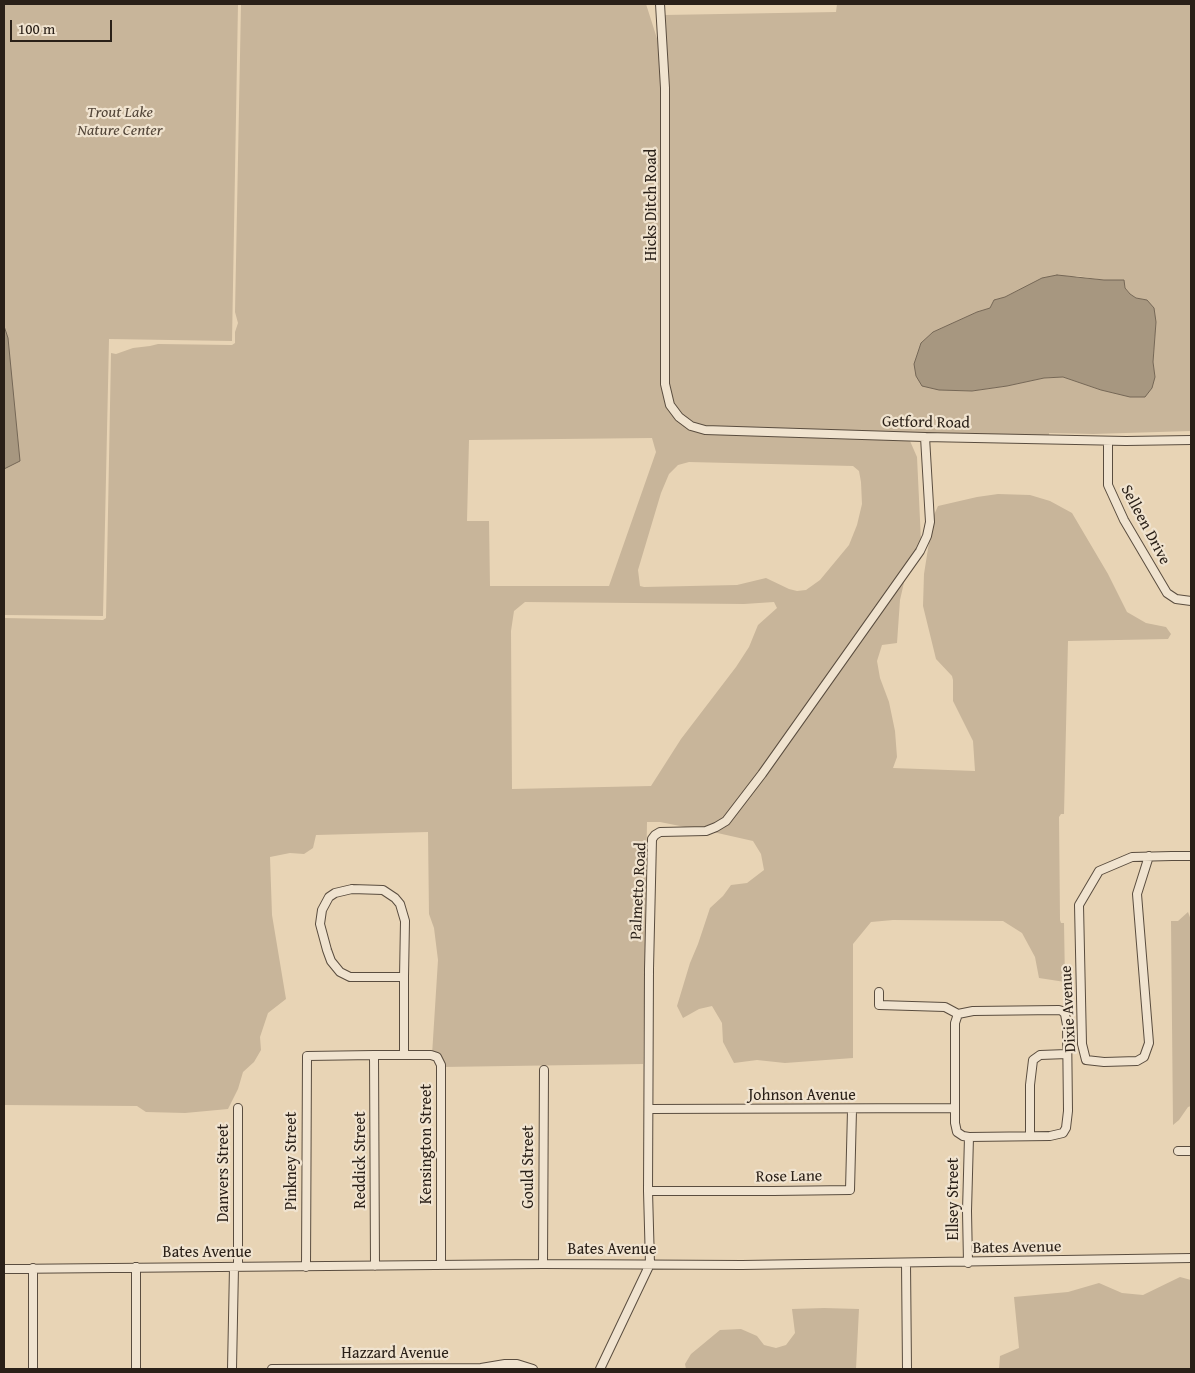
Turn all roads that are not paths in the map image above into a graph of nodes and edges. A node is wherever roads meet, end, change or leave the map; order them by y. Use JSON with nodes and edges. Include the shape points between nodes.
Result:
{"nodes":[{"id":1,"x":660,"y":4,"type":"edge"},
{"id":2,"x":670,"y":405,"type":"joint"},
{"id":3,"x":925,"y":437,"type":"junction"},
{"id":4,"x":1191,"y":440,"type":"edge"},
{"id":5,"x":1108,"y":441,"type":"junction"},
{"id":6,"x":1191,"y":601,"type":"edge"},
{"id":7,"x":1149,"y":856,"type":"junction"},
{"id":8,"x":1191,"y":856,"type":"edge"},
{"id":9,"x":404,"y":977,"type":"junction"},
{"id":10,"x":879,"y":992,"type":"dead end"},
{"id":11,"x":958,"y":1014,"type":"junction"},
{"id":12,"x":1067,"y":1054,"type":"junction"},
{"id":13,"x":374,"y":1055,"type":"junction"},
{"id":14,"x":404,"y":1055,"type":"junction"},
{"id":15,"x":307,"y":1056,"type":"joint"},
{"id":16,"x":544,"y":1070,"type":"dead end"},
{"id":17,"x":238,"y":1108,"type":"dead end"},
{"id":18,"x":955,"y":1108,"type":"junction"},
{"id":19,"x":649,"y":1109,"type":"junction"},
{"id":20,"x":852,"y":1110,"type":"junction"},
{"id":21,"x":1030,"y":1135,"type":"junction"},
{"id":22,"x":969,"y":1137,"type":"junction"},
{"id":23,"x":1178,"y":1151,"type":"dead end"},
{"id":24,"x":1191,"y":1151,"type":"edge"},
{"id":25,"x":648,"y":1191,"type":"junction"},
{"id":26,"x":1191,"y":1258,"type":"edge"},
{"id":27,"x":968,"y":1262,"type":"junction"},
{"id":28,"x":906,"y":1263,"type":"junction"},
{"id":29,"x":543,"y":1264,"type":"junction"},
{"id":30,"x":650,"y":1264,"type":"junction"},
{"id":31,"x":441,"y":1265,"type":"junction"},
{"id":32,"x":375,"y":1266,"type":"junction"},
{"id":33,"x":136,"y":1267,"type":"junction"},
{"id":34,"x":306,"y":1267,"type":"junction"},
{"id":35,"x":33,"y":1268,"type":"junction"},
{"id":36,"x":236,"y":1268,"type":"junction"},
{"id":37,"x":4,"y":1269,"type":"edge"},
{"id":38,"x":33,"y":1369,"type":"edge"},
{"id":39,"x":136,"y":1369,"type":"edge"},
{"id":40,"x":232,"y":1369,"type":"edge"},
{"id":41,"x":272,"y":1369,"type":"edge"},
{"id":42,"x":533,"y":1369,"type":"edge"},
{"id":43,"x":600,"y":1369,"type":"edge"},
{"id":44,"x":907,"y":1369,"type":"edge"}],
"edges":[{"from":1,"to":2,"type":"street","name":"Hicks Ditch Road","via":[[665,88],[665,384]]},
{"from":2,"to":3,"type":"street","name":"Getford Road","via":[[685,422],[705,430]]},
{"from":3,"to":5,"type":"street","name":"Getford Road"},
{"from":3,"to":19,"type":"street","name":"Palmetto Road","via":[[930,522],[920,551],[726,821],[706,831],[660,832],[652,839]]},
{"from":4,"to":5,"type":"street","name":"Getford Road"},
{"from":5,"to":6,"type":"street","name":"Selleen Drive","via":[[1108,485],[1124,520],[1167,593],[1176,599]]},
{"from":7,"to":7,"type":"street","name":"Dixie Avenue","via":[[1137,894],[1149,1043],[1144,1057],[1137,1061],[1086,1060],[1082,1044],[1079,905],[1099,871],[1132,857]]},
{"from":7,"to":8,"type":"street","name":"Dixie Avenue"},
{"from":9,"to":9,"type":"street","via":[[405,920],[395,898],[383,890],[363,889],[340,891],[329,897],[322,910],[320,924],[336,969],[350,977]]},
{"from":9,"to":14,"type":"street"},
{"from":10,"to":11,"type":"street","via":[[879,1005],[945,1008]]},
{"from":11,"to":12,"type":"street","via":[[1059,1010],[1066,1015]]},
{"from":11,"to":18,"type":"street","via":[[955,1023]]},
{"from":12,"to":21,"type":"street","via":[[1040,1055],[1033,1060]]},
{"from":12,"to":21,"type":"street","via":[[1066,1128],[1062,1133],[1050,1136]]},
{"from":13,"to":14,"type":"street","name":"Kensington Street"},
{"from":13,"to":15,"type":"street","name":"Kensington Street"},
{"from":13,"to":32,"type":"street","name":"Reddick Street"},
{"from":14,"to":31,"type":"street","name":"Kensington Street","via":[[431,1055],[437,1057],[441,1065]]},
{"from":15,"to":34,"type":"street","name":"Pinkney Street"},
{"from":16,"to":29,"type":"street","name":"Gould Street"},
{"from":17,"to":36,"type":"street","name":"Danvers Street"},
{"from":18,"to":20,"type":"street","name":"Johnson Avenue"},
{"from":18,"to":22,"type":"street","via":[[957,1132]]},
{"from":19,"to":20,"type":"street","name":"Johnson Avenue"},
{"from":19,"to":25,"type":"street","name":"Palmetto Road"},
{"from":20,"to":25,"type":"street","name":"Rose Lane","via":[[850,1190]]},
{"from":21,"to":22,"type":"street"},
{"from":22,"to":27,"type":"street","name":"Ellsey Street"},
{"from":23,"to":24,"type":"street"},
{"from":25,"to":30,"type":"street","name":"Palmetto Road"},
{"from":26,"to":27,"type":"street","name":"Bates Avenue"},
{"from":27,"to":28,"type":"street","name":"Bates Avenue"},
{"from":28,"to":30,"type":"street","name":"Bates Avenue"},
{"from":28,"to":44,"type":"street"},
{"from":29,"to":30,"type":"street","name":"Bates Avenue"},
{"from":29,"to":31,"type":"street","name":"Bates Avenue"},
{"from":30,"to":43,"type":"street","name":"Palmetto Road"},
{"from":31,"to":32,"type":"street","name":"Bates Avenue"},
{"from":32,"to":34,"type":"street","name":"Bates Avenue"},
{"from":33,"to":35,"type":"street","name":"Bates Avenue"},
{"from":33,"to":36,"type":"street","name":"Bates Avenue"},
{"from":33,"to":39,"type":"street"},
{"from":34,"to":36,"type":"street","name":"Bates Avenue"},
{"from":35,"to":37,"type":"street","name":"Bates Avenue"},
{"from":35,"to":38,"type":"street"},
{"from":36,"to":40,"type":"street","name":"Danvers Street","via":[[232,1293]]},
{"from":41,"to":42,"type":"street","name":"Hazzard Avenue","via":[[481,1368],[518,1364]]}]}
